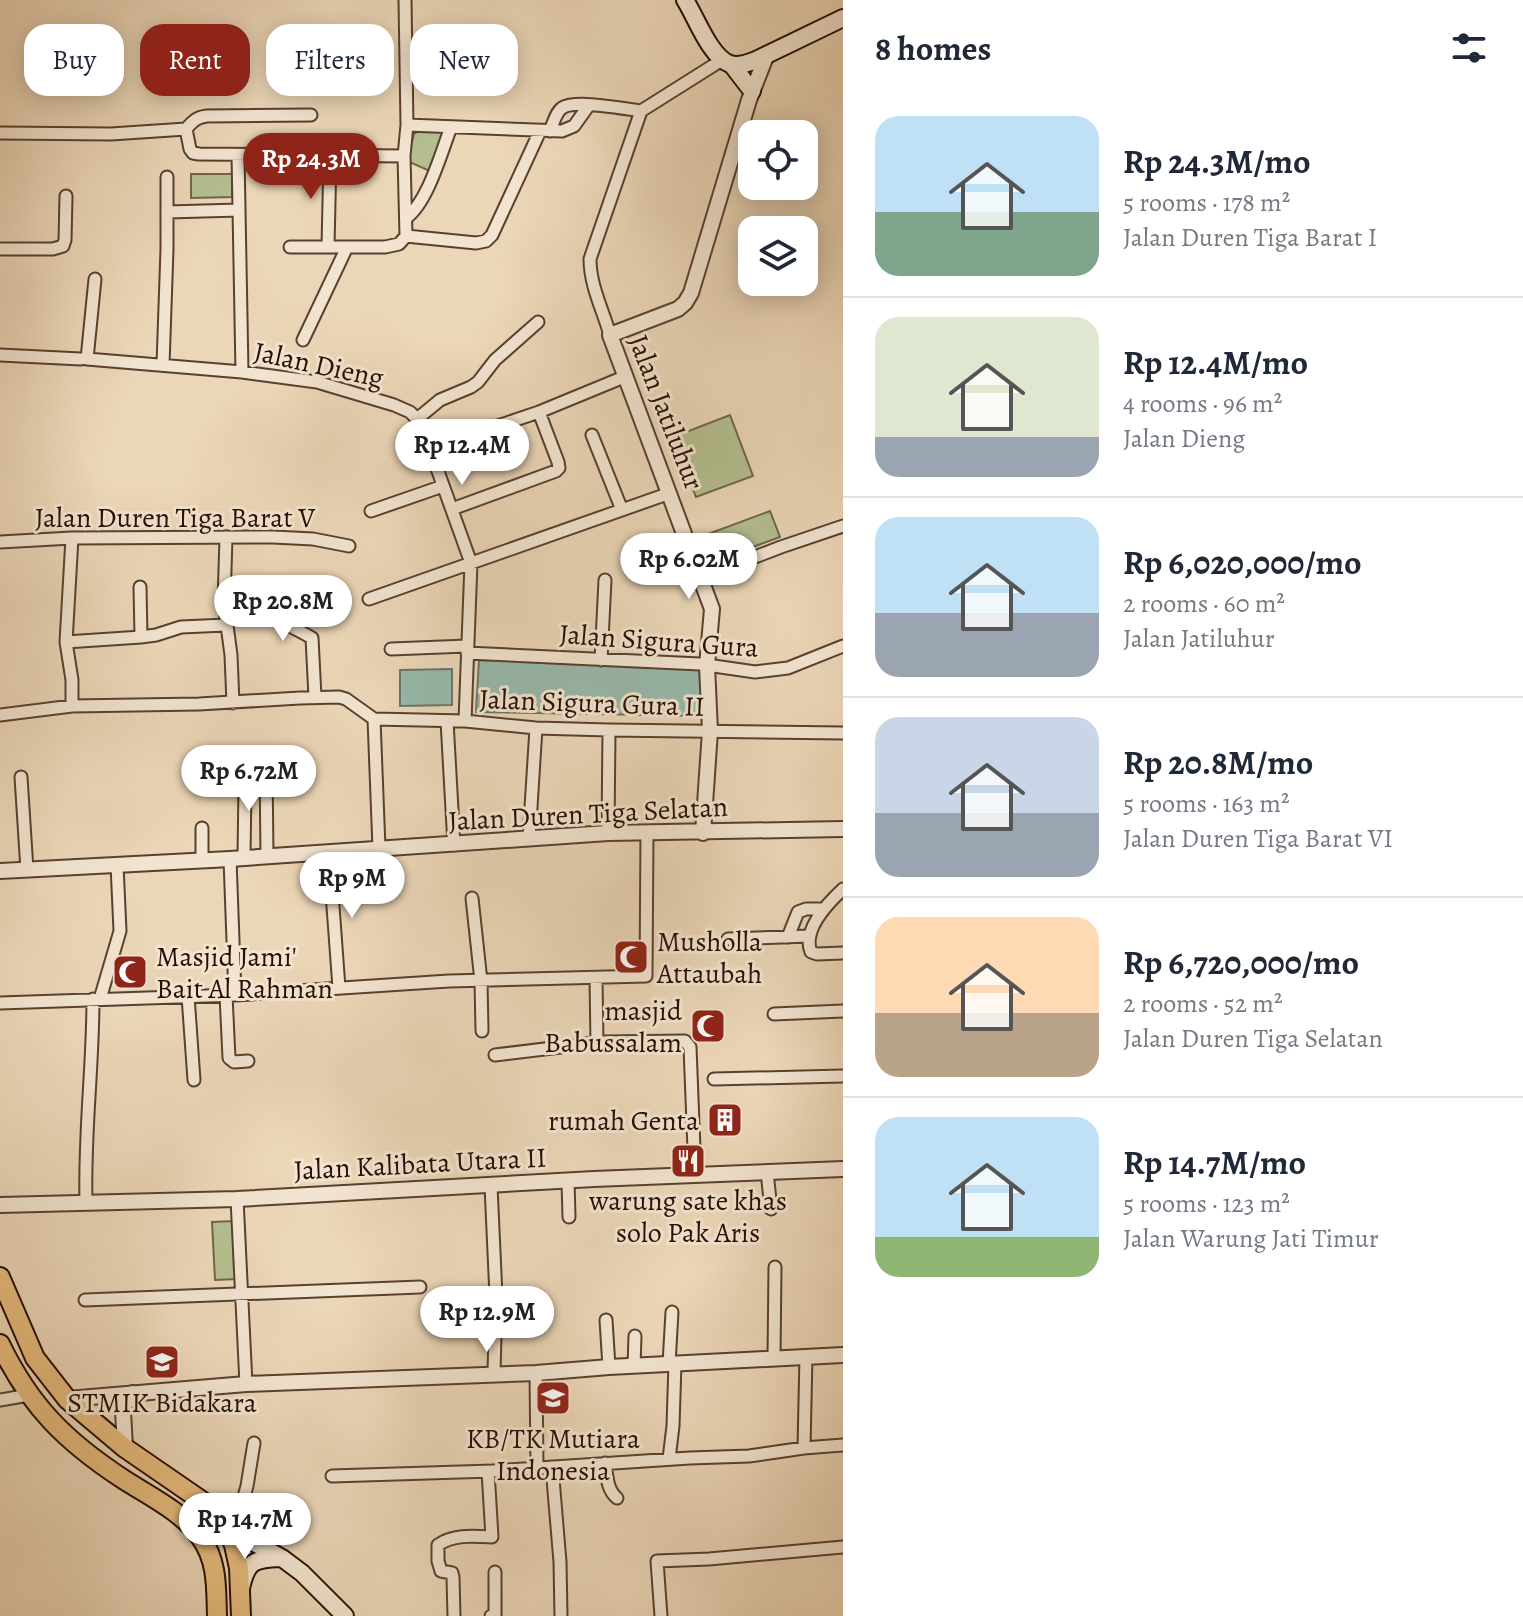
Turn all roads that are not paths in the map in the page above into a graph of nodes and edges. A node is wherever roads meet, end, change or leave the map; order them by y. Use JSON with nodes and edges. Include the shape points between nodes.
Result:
{"nodes":[{"id":1,"x":405,"y":0,"type":"edge"},
{"id":2,"x":685,"y":0,"type":"edge"},
{"id":3,"x":843,"y":18,"type":"edge"},
{"id":4,"x":767,"y":54,"type":"junction"},
{"id":5,"x":406,"y":62,"type":"junction"},
{"id":6,"x":410,"y":62,"type":"edge"},
{"id":7,"x":727,"y":62,"type":"junction"},
{"id":8,"x":752,"y":91,"type":"junction"},
{"id":9,"x":589,"y":105,"type":"junction"},
{"id":10,"x":641,"y":111,"type":"junction"},
{"id":11,"x":311,"y":115,"type":"dead end"},
{"id":12,"x":407,"y":125,"type":"junction"},
{"id":13,"x":451,"y":127,"type":"junction"},
{"id":14,"x":186,"y":129,"type":"junction"},
{"id":15,"x":545,"y":131,"type":"junction"},
{"id":16,"x":0,"y":133,"type":"edge"},
{"id":17,"x":238,"y":155,"type":"junction"},
{"id":18,"x":330,"y":156,"type":"junction"},
{"id":19,"x":404,"y":156,"type":"junction"},
{"id":20,"x":167,"y":177,"type":"dead end"},
{"id":21,"x":66,"y":196,"type":"dead end"},
{"id":22,"x":239,"y":210,"type":"junction"},
{"id":23,"x":167,"y":212,"type":"junction"},
{"id":24,"x":406,"y":218,"type":"junction"},
{"id":25,"x":406,"y":236,"type":"junction"},
{"id":26,"x":290,"y":247,"type":"dead end"},
{"id":27,"x":328,"y":247,"type":"junction"},
{"id":28,"x":347,"y":247,"type":"junction"},
{"id":29,"x":0,"y":249,"type":"edge"},
{"id":30,"x":95,"y":279,"type":"dead end"},
{"id":31,"x":538,"y":322,"type":"dead end"},
{"id":32,"x":610,"y":335,"type":"junction"},
{"id":33,"x":303,"y":340,"type":"dead end"},
{"id":34,"x":0,"y":355,"type":"edge"},
{"id":35,"x":84,"y":359,"type":"junction"},
{"id":36,"x":163,"y":365,"type":"junction"},
{"id":37,"x":242,"y":372,"type":"junction"},
{"id":38,"x":624,"y":377,"type":"junction"},
{"id":39,"x":539,"y":412,"type":"junction"},
{"id":40,"x":417,"y":419,"type":"junction"},
{"id":41,"x":592,"y":435,"type":"dead end"},
{"id":42,"x":430,"y":449,"type":"junction"},
{"id":43,"x":443,"y":486,"type":"junction"},
{"id":44,"x":670,"y":493,"type":"junction"},
{"id":45,"x":452,"y":509,"type":"junction"},
{"id":46,"x":622,"y":510,"type":"junction"},
{"id":47,"x":371,"y":511,"type":"dead end"},
{"id":48,"x":843,"y":526,"type":"edge"},
{"id":49,"x":226,"y":537,"type":"junction"},
{"id":50,"x":72,"y":538,"type":"junction"},
{"id":51,"x":0,"y":542,"type":"edge"},
{"id":52,"x":349,"y":546,"type":"dead end"},
{"id":53,"x":471,"y":563,"type":"junction"},
{"id":54,"x":700,"y":578,"type":"junction"},
{"id":55,"x":605,"y":580,"type":"dead end"},
{"id":56,"x":140,"y":587,"type":"dead end"},
{"id":57,"x":281,"y":594,"type":"dead end"},
{"id":58,"x":369,"y":599,"type":"dead end"},
{"id":59,"x":226,"y":625,"type":"junction"},
{"id":60,"x":141,"y":637,"type":"junction"},
{"id":61,"x":66,"y":642,"type":"junction"},
{"id":62,"x":843,"y":646,"type":"edge"},
{"id":63,"x":391,"y":649,"type":"dead end"},
{"id":64,"x":467,"y":649,"type":"junction"},
{"id":65,"x":601,"y":660,"type":"junction"},
{"id":66,"x":707,"y":666,"type":"junction"},
{"id":67,"x":315,"y":697,"type":"junction"},
{"id":68,"x":233,"y":703,"type":"junction"},
{"id":69,"x":72,"y":706,"type":"junction"},
{"id":70,"x":0,"y":715,"type":"edge"},
{"id":71,"x":374,"y":719,"type":"junction"},
{"id":72,"x":447,"y":721,"type":"junction"},
{"id":73,"x":465,"y":721,"type":"junction"},
{"id":74,"x":536,"y":728,"type":"junction"},
{"id":75,"x":609,"y":730,"type":"junction"},
{"id":76,"x":710,"y":731,"type":"junction"},
{"id":77,"x":843,"y":733,"type":"edge"},
{"id":78,"x":254,"y":765,"type":"dead end"},
{"id":79,"x":21,"y":777,"type":"dead end"},
{"id":80,"x":245,"y":786,"type":"dead end"},
{"id":81,"x":202,"y":828,"type":"dead end"},
{"id":82,"x":843,"y":829,"type":"edge"},
{"id":83,"x":647,"y":832,"type":"junction"},
{"id":84,"x":608,"y":833,"type":"junction"},
{"id":85,"x":703,"y":833,"type":"junction"},
{"id":86,"x":529,"y":839,"type":"junction"},
{"id":87,"x":454,"y":845,"type":"junction"},
{"id":88,"x":379,"y":848,"type":"junction"},
{"id":89,"x":329,"y":852,"type":"junction"},
{"id":90,"x":267,"y":855,"type":"junction"},
{"id":91,"x":237,"y":858,"type":"junction"},
{"id":92,"x":202,"y":859,"type":"junction"},
{"id":93,"x":117,"y":865,"type":"junction"},
{"id":94,"x":27,"y":870,"type":"junction"},
{"id":95,"x":0,"y":871,"type":"edge"},
{"id":96,"x":843,"y":889,"type":"edge"},
{"id":97,"x":472,"y":898,"type":"dead end"},
{"id":98,"x":824,"y":909,"type":"junction"},
{"id":99,"x":809,"y":936,"type":"junction"},
{"id":100,"x":788,"y":937,"type":"junction"},
{"id":101,"x":728,"y":939,"type":"dead end"},
{"id":102,"x":843,"y":953,"type":"edge"},
{"id":103,"x":596,"y":978,"type":"junction"},
{"id":104,"x":481,"y":981,"type":"junction"},
{"id":105,"x":339,"y":988,"type":"junction"},
{"id":106,"x":230,"y":995,"type":"junction"},
{"id":107,"x":188,"y":996,"type":"junction"},
{"id":108,"x":97,"y":999,"type":"junction"},
{"id":109,"x":0,"y":1003,"type":"edge"},
{"id":110,"x":843,"y":1011,"type":"edge"},
{"id":111,"x":774,"y":1014,"type":"dead end"},
{"id":112,"x":482,"y":1031,"type":"dead end"},
{"id":113,"x":597,"y":1043,"type":"junction"},
{"id":114,"x":495,"y":1055,"type":"dead end"},
{"id":115,"x":248,"y":1061,"type":"dead end"},
{"id":116,"x":843,"y":1076,"type":"edge"},
{"id":117,"x":714,"y":1079,"type":"dead end"},
{"id":118,"x":194,"y":1080,"type":"dead end"},
{"id":119,"x":843,"y":1169,"type":"edge"},
{"id":120,"x":767,"y":1172,"type":"junction"},
{"id":121,"x":695,"y":1175,"type":"junction"},
{"id":122,"x":568,"y":1181,"type":"junction"},
{"id":123,"x":491,"y":1186,"type":"junction"},
{"id":124,"x":237,"y":1199,"type":"junction"},
{"id":125,"x":86,"y":1202,"type":"junction"},
{"id":126,"x":0,"y":1205,"type":"edge"},
{"id":127,"x":771,"y":1209,"type":"dead end"},
{"id":128,"x":569,"y":1217,"type":"dead end"},
{"id":129,"x":775,"y":1267,"type":"dead end"},
{"id":130,"x":0,"y":1277,"type":"edge"},
{"id":131,"x":420,"y":1287,"type":"dead end"},
{"id":132,"x":241,"y":1295,"type":"junction"},
{"id":133,"x":85,"y":1300,"type":"dead end"},
{"id":134,"x":672,"y":1312,"type":"dead end"},
{"id":135,"x":606,"y":1320,"type":"dead end"},
{"id":136,"x":635,"y":1336,"type":"dead end"},
{"id":137,"x":0,"y":1344,"type":"edge"},
{"id":138,"x":843,"y":1355,"type":"edge"},
{"id":139,"x":806,"y":1356,"type":"junction"},
{"id":140,"x":774,"y":1358,"type":"junction"},
{"id":141,"x":672,"y":1364,"type":"junction"},
{"id":142,"x":634,"y":1366,"type":"junction"},
{"id":143,"x":609,"y":1367,"type":"junction"},
{"id":144,"x":494,"y":1373,"type":"junction"},
{"id":145,"x":536,"y":1373,"type":"junction"},
{"id":146,"x":246,"y":1384,"type":"junction"},
{"id":147,"x":132,"y":1393,"type":"junction"},
{"id":148,"x":29,"y":1395,"type":"junction"},
{"id":149,"x":67,"y":1399,"type":"junction"},
{"id":150,"x":0,"y":1400,"type":"edge"},
{"id":151,"x":254,"y":1443,"type":"dead end"},
{"id":152,"x":843,"y":1445,"type":"edge"},
{"id":153,"x":125,"y":1448,"type":"junction"},
{"id":154,"x":804,"y":1448,"type":"junction"},
{"id":155,"x":669,"y":1459,"type":"junction"},
{"id":156,"x":605,"y":1463,"type":"junction"},
{"id":157,"x":552,"y":1467,"type":"junction"},
{"id":158,"x":537,"y":1468,"type":"junction"},
{"id":159,"x":488,"y":1471,"type":"junction"},
{"id":160,"x":332,"y":1476,"type":"dead end"},
{"id":161,"x":617,"y":1498,"type":"dead end"},
{"id":162,"x":227,"y":1528,"type":"junction"},
{"id":163,"x":843,"y":1547,"type":"edge"},
{"id":164,"x":282,"y":1558,"type":"junction"},
{"id":165,"x":495,"y":1572,"type":"dead end"},
{"id":166,"x":241,"y":1589,"type":"junction"},
{"id":167,"x":217,"y":1616,"type":"edge"},
{"id":168,"x":241,"y":1616,"type":"edge"},
{"id":169,"x":345,"y":1616,"type":"edge"},
{"id":170,"x":454,"y":1616,"type":"edge"},
{"id":171,"x":491,"y":1616,"type":"edge"},
{"id":172,"x":561,"y":1616,"type":"edge"},
{"id":173,"x":661,"y":1616,"type":"edge"}],
"edges":[{"from":1,"to":5,"type":"street"},
{"from":2,"to":7,"type":"main road"},
{"from":3,"to":4,"type":"main road"},
{"from":4,"to":7,"type":"main road","via":[[743,65]]},
{"from":4,"to":8,"type":"street"},
{"from":5,"to":6,"type":"street"},
{"from":5,"to":12,"type":"street"},
{"from":7,"to":8,"type":"main road"},
{"from":7,"to":10,"type":"street"},
{"from":8,"to":32,"type":"street","via":[[691,293],[678,309]]},
{"from":9,"to":10,"type":"street"},
{"from":9,"to":15,"type":"street","via":[[574,126]]},
{"from":9,"to":15,"type":"street","via":[[562,107]]},
{"from":10,"to":32,"type":"street","name":"Jalan Jatiluhur","via":[[590,259],[592,284]]},
{"from":11,"to":14,"type":"street","via":[[199,117]]},
{"from":12,"to":13,"type":"street"},
{"from":12,"to":19,"type":"street"},
{"from":13,"to":15,"type":"street"},
{"from":13,"to":24,"type":"street","via":[[425,194]]},
{"from":14,"to":16,"type":"street"},
{"from":14,"to":17,"type":"street","via":[[193,153]]},
{"from":15,"to":25,"type":"street","via":[[486,241]]},
{"from":17,"to":18,"type":"street"},
{"from":17,"to":22,"type":"street"},
{"from":18,"to":19,"type":"street"},
{"from":18,"to":27,"type":"street"},
{"from":19,"to":24,"type":"street"},
{"from":20,"to":23,"type":"street"},
{"from":21,"to":29,"type":"street","via":[[63,246]]},
{"from":22,"to":23,"type":"street"},
{"from":22,"to":37,"type":"street"},
{"from":23,"to":36,"type":"street"},
{"from":24,"to":25,"type":"street"},
{"from":25,"to":28,"type":"street","via":[[394,246]]},
{"from":26,"to":27,"type":"street"},
{"from":27,"to":28,"type":"street"},
{"from":28,"to":33,"type":"street"},
{"from":30,"to":35,"type":"street"},
{"from":31,"to":40,"type":"street","via":[[478,382],[440,400]]},
{"from":32,"to":38,"type":"street","name":"Jalan Jatiluhur"},
{"from":34,"to":35,"type":"street","name":"Jalan Dieng"},
{"from":35,"to":36,"type":"street","name":"Jalan Dieng"},
{"from":36,"to":37,"type":"street","name":"Jalan Dieng"},
{"from":37,"to":40,"type":"street","name":"Jalan Dieng","via":[[334,386],[403,408]]},
{"from":38,"to":39,"type":"street"},
{"from":38,"to":44,"type":"street","name":"Jalan Jatiluhur"},
{"from":39,"to":42,"type":"street"},
{"from":39,"to":45,"type":"street","via":[[559,468]]},
{"from":40,"to":42,"type":"street"},
{"from":41,"to":46,"type":"street"},
{"from":42,"to":43,"type":"street"},
{"from":43,"to":45,"type":"street"},
{"from":43,"to":47,"type":"street"},
{"from":44,"to":46,"type":"street"},
{"from":44,"to":54,"type":"street","name":"Jalan Jatiluhur"},
{"from":45,"to":53,"type":"street"},
{"from":46,"to":53,"type":"street"},
{"from":48,"to":54,"type":"street"},
{"from":49,"to":50,"type":"street","name":"Jalan Duren Tiga Barat V"},
{"from":49,"to":52,"type":"street","name":"Jalan Duren Tiga Barat V","via":[[299,538]]},
{"from":49,"to":59,"type":"street"},
{"from":50,"to":51,"type":"street","name":"Jalan Duren Tiga Barat V"},
{"from":50,"to":61,"type":"street"},
{"from":53,"to":58,"type":"street"},
{"from":53,"to":64,"type":"street"},
{"from":54,"to":66,"type":"street","name":"Jalan Jatiluhur","via":[[712,609]]},
{"from":55,"to":65,"type":"street"},
{"from":56,"to":60,"type":"street"},
{"from":57,"to":67,"type":"street","via":[[285,623],[312,638]]},
{"from":59,"to":60,"type":"street","via":[[181,627]]},
{"from":59,"to":68,"type":"street"},
{"from":60,"to":61,"type":"street"},
{"from":61,"to":69,"type":"street"},
{"from":62,"to":66,"type":"street","name":"Jalan Sigura Gura","via":[[771,671]]},
{"from":63,"to":64,"type":"street","name":"Jalan Sigura Gura"},
{"from":64,"to":65,"type":"street","name":"Jalan Sigura Gura"},
{"from":64,"to":73,"type":"street"},
{"from":65,"to":66,"type":"street","name":"Jalan Sigura Gura"},
{"from":66,"to":76,"type":"street","name":"Jalan Jatiluhur"},
{"from":67,"to":68,"type":"street"},
{"from":67,"to":71,"type":"street","via":[[346,699]]},
{"from":68,"to":69,"type":"street"},
{"from":69,"to":70,"type":"street"},
{"from":71,"to":72,"type":"street","name":"Jalan Sigura Gura II"},
{"from":71,"to":88,"type":"street"},
{"from":72,"to":73,"type":"street","name":"Jalan Sigura Gura II"},
{"from":72,"to":87,"type":"street"},
{"from":73,"to":74,"type":"street","name":"Jalan Sigura Gura II"},
{"from":74,"to":75,"type":"street","name":"Jalan Sigura Gura II"},
{"from":74,"to":86,"type":"street"},
{"from":75,"to":76,"type":"street","name":"Jalan Sigura Gura II"},
{"from":75,"to":84,"type":"street"},
{"from":76,"to":77,"type":"street","name":"Jalan Sigura Gura II"},
{"from":76,"to":85,"type":"street","name":"Jalan Jatiluhur"},
{"from":78,"to":90,"type":"street","via":[[266,770]]},
{"from":79,"to":94,"type":"street"},
{"from":80,"to":91,"type":"street"},
{"from":81,"to":92,"type":"street"},
{"from":82,"to":85,"type":"street","name":"Jalan Duren Tiga Selatan"},
{"from":83,"to":84,"type":"street","name":"Jalan Duren Tiga Selatan"},
{"from":83,"to":85,"type":"street","name":"Jalan Duren Tiga Selatan"},
{"from":83,"to":103,"type":"street","via":[[646,976]]},
{"from":84,"to":86,"type":"street","name":"Jalan Duren Tiga Selatan"},
{"from":86,"to":87,"type":"street","name":"Jalan Duren Tiga Selatan"},
{"from":87,"to":88,"type":"street","name":"Jalan Duren Tiga Selatan"},
{"from":88,"to":89,"type":"street","name":"Jalan Duren Tiga Selatan"},
{"from":89,"to":90,"type":"street","name":"Jalan Duren Tiga Selatan"},
{"from":89,"to":105,"type":"street"},
{"from":90,"to":91,"type":"street","name":"Jalan Duren Tiga Selatan"},
{"from":91,"to":92,"type":"street","name":"Jalan Duren Tiga Selatan"},
{"from":91,"to":106,"type":"street"},
{"from":92,"to":93,"type":"street","name":"Jalan Duren Tiga Selatan"},
{"from":93,"to":94,"type":"street","name":"Jalan Duren Tiga Selatan"},
{"from":93,"to":108,"type":"street","via":[[120,931]]},
{"from":94,"to":95,"type":"street","name":"Jalan Duren Tiga Selatan"},
{"from":96,"to":98,"type":"street"},
{"from":97,"to":104,"type":"street"},
{"from":98,"to":99,"type":"street"},
{"from":98,"to":100,"type":"street","via":[[798,912]]},
{"from":99,"to":100,"type":"street"},
{"from":99,"to":102,"type":"street","via":[[811,952]]},
{"from":100,"to":101,"type":"street"},
{"from":103,"to":104,"type":"street"},
{"from":103,"to":113,"type":"street"},
{"from":104,"to":105,"type":"street"},
{"from":104,"to":112,"type":"street"},
{"from":105,"to":106,"type":"street"},
{"from":106,"to":107,"type":"street"},
{"from":106,"to":115,"type":"street","via":[[229,1058]]},
{"from":107,"to":108,"type":"street"},
{"from":107,"to":118,"type":"street"},
{"from":108,"to":109,"type":"street"},
{"from":108,"to":125,"type":"street"},
{"from":110,"to":111,"type":"street"},
{"from":113,"to":114,"type":"street"},
{"from":113,"to":121,"type":"street","via":[[689,1043]]},
{"from":116,"to":117,"type":"street"},
{"from":119,"to":120,"type":"street","name":"Jalan Kalibata Utara II"},
{"from":120,"to":121,"type":"street","name":"Jalan Kalibata Utara II"},
{"from":120,"to":127,"type":"street"},
{"from":121,"to":122,"type":"street","name":"Jalan Kalibata Utara II"},
{"from":122,"to":123,"type":"street","name":"Jalan Kalibata Utara II"},
{"from":122,"to":128,"type":"street"},
{"from":123,"to":124,"type":"street","name":"Jalan Kalibata Utara II"},
{"from":123,"to":144,"type":"street"},
{"from":124,"to":125,"type":"street","name":"Jalan Kalibata Utara II"},
{"from":124,"to":132,"type":"street"},
{"from":125,"to":126,"type":"street","name":"Jalan Kalibata Utara II"},
{"from":129,"to":140,"type":"street"},
{"from":130,"to":149,"type":"main road","via":[[35,1358]]},
{"from":131,"to":132,"type":"street"},
{"from":132,"to":133,"type":"street"},
{"from":132,"to":146,"type":"street"},
{"from":134,"to":141,"type":"street"},
{"from":135,"to":143,"type":"street"},
{"from":136,"to":142,"type":"street"},
{"from":137,"to":148,"type":"main road"},
{"from":138,"to":139,"type":"street"},
{"from":139,"to":140,"type":"street"},
{"from":139,"to":154,"type":"street"},
{"from":140,"to":141,"type":"street"},
{"from":141,"to":142,"type":"street"},
{"from":141,"to":155,"type":"street"},
{"from":142,"to":143,"type":"street"},
{"from":143,"to":145,"type":"street"},
{"from":144,"to":145,"type":"street"},
{"from":144,"to":146,"type":"street"},
{"from":145,"to":158,"type":"street"},
{"from":146,"to":147,"type":"street"},
{"from":147,"to":149,"type":"street"},
{"from":147,"to":153,"type":"street","via":[[123,1411]]},
{"from":148,"to":150,"type":"street"},
{"from":148,"to":167,"type":"main road","via":[[66,1437],[180,1517],[202,1540],[213,1561]]},
{"from":149,"to":153,"type":"main road"},
{"from":151,"to":162,"type":"street","via":[[240,1511]]},
{"from":152,"to":154,"type":"street"},
{"from":153,"to":162,"type":"main road","via":[[202,1501]]},
{"from":154,"to":155,"type":"street"},
{"from":155,"to":156,"type":"street"},
{"from":156,"to":157,"type":"street"},
{"from":156,"to":161,"type":"street"},
{"from":157,"to":158,"type":"street"},
{"from":157,"to":172,"type":"street"},
{"from":158,"to":159,"type":"street"},
{"from":159,"to":160,"type":"street"},
{"from":159,"to":170,"type":"street","via":[[492,1537],[446,1539],[438,1545],[441,1571],[453,1577]]},
{"from":162,"to":164,"type":"main road"},
{"from":162,"to":166,"type":"main road"},
{"from":163,"to":173,"type":"street","via":[[657,1561]]},
{"from":164,"to":166,"type":"main road","via":[[250,1564]]},
{"from":164,"to":169,"type":"main road"},
{"from":165,"to":171,"type":"street"},
{"from":166,"to":168,"type":"main road"}]}
